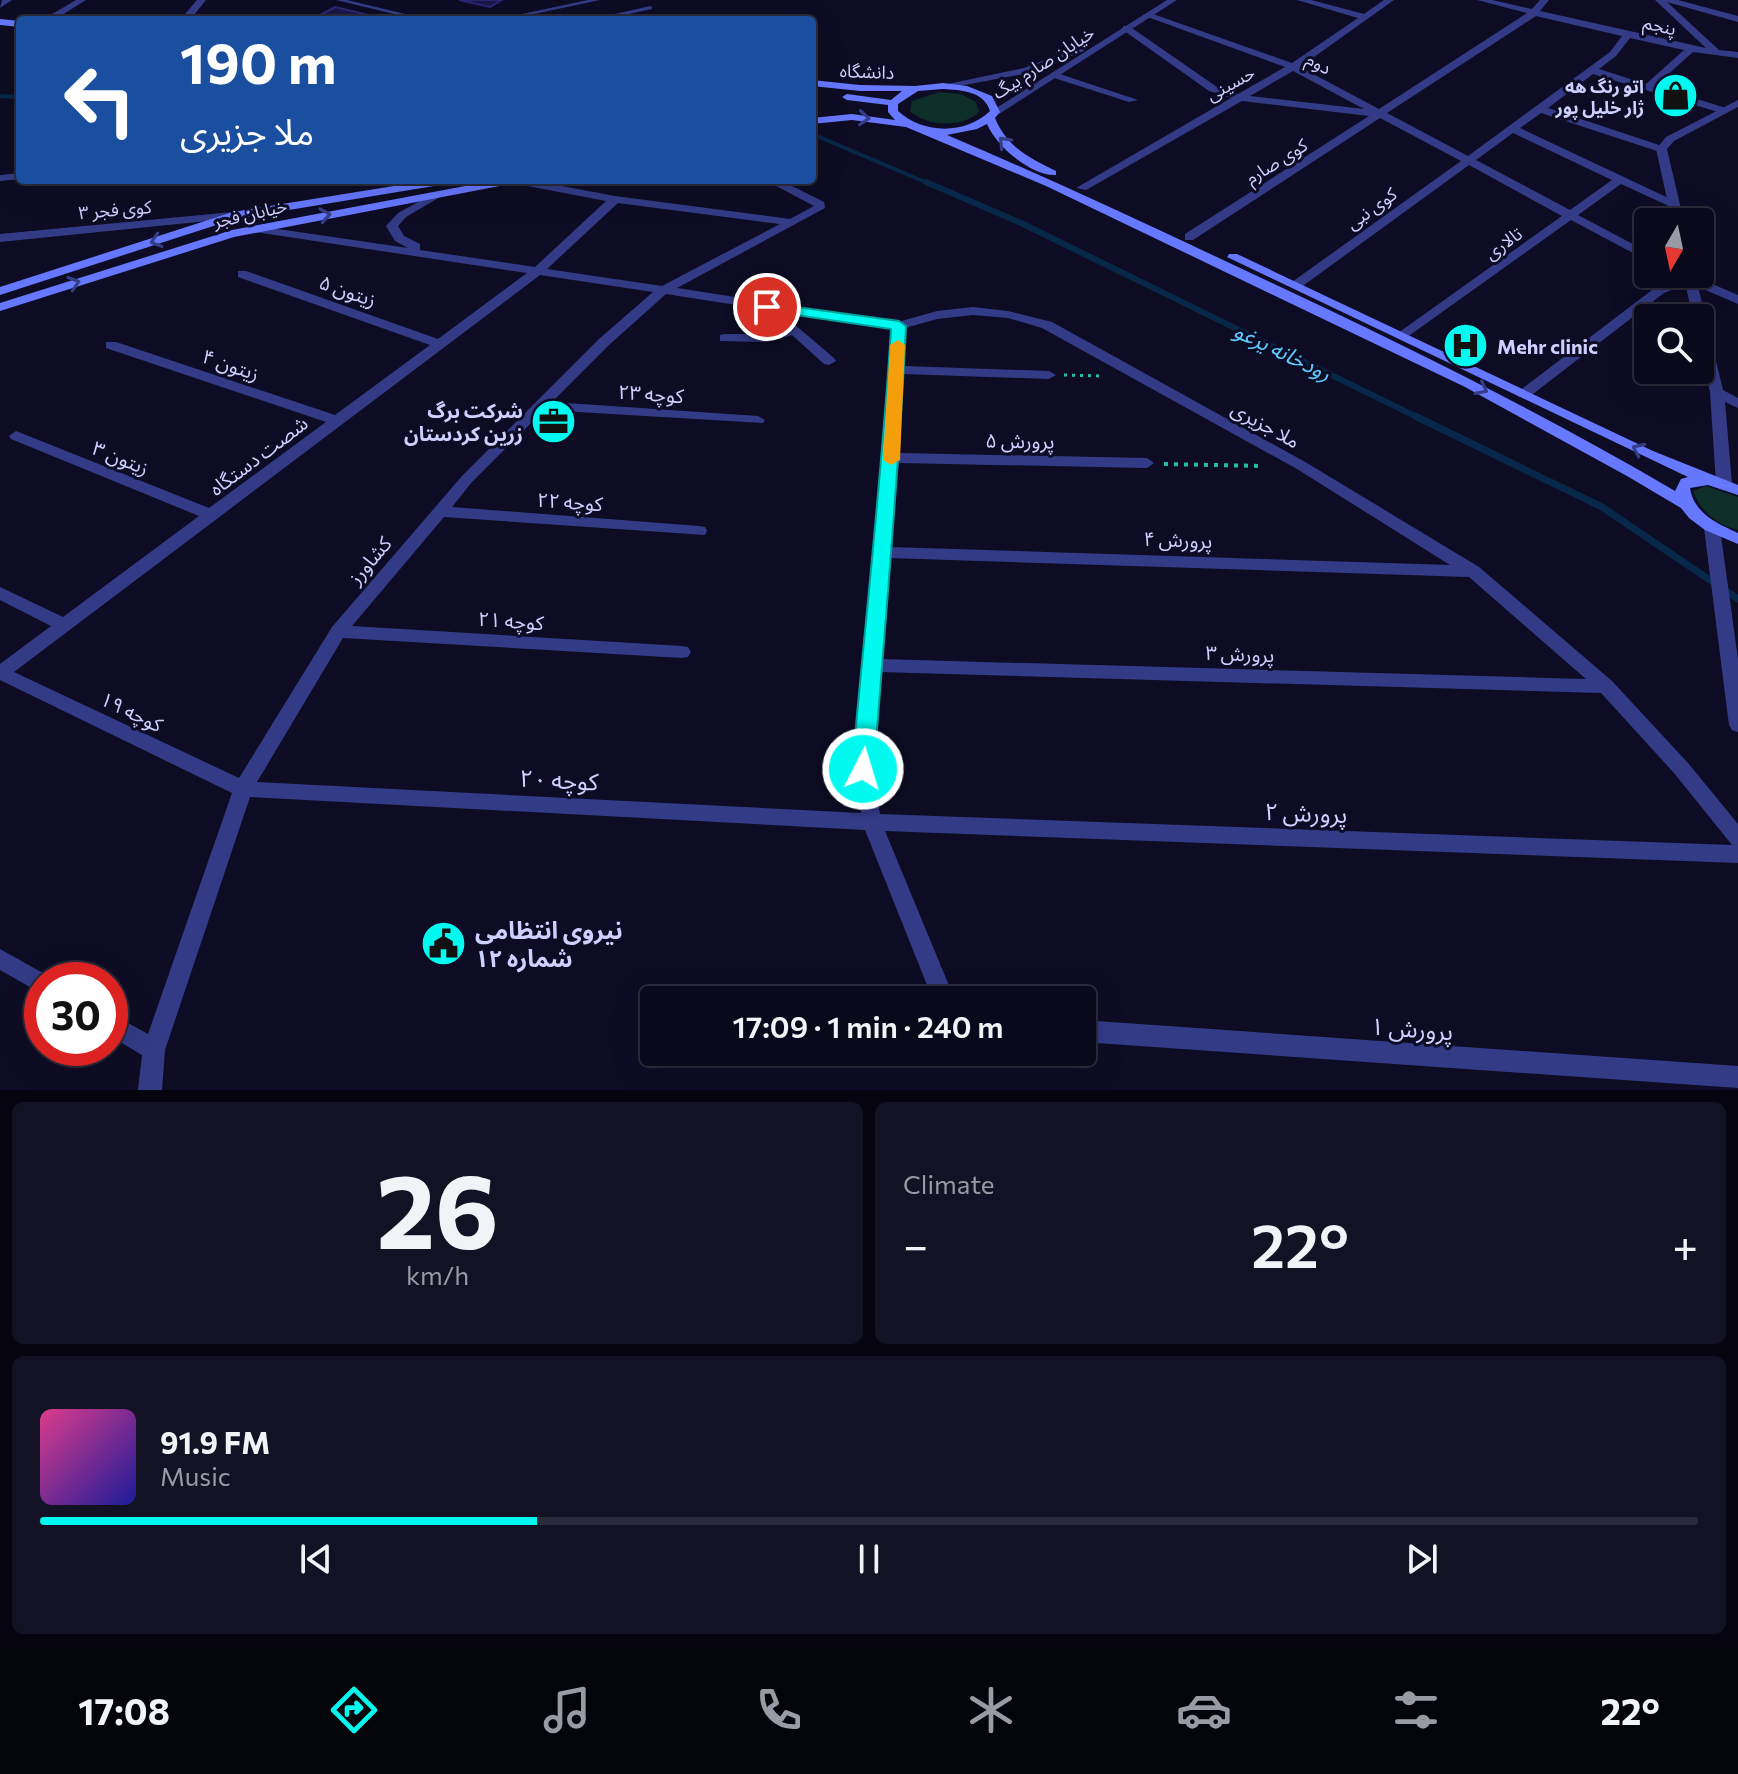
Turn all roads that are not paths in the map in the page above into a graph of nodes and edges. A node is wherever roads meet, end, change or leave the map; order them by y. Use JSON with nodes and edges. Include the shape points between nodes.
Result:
{"nodes":[{"id":1,"x":8,"y":0,"type":"edge"},
{"id":2,"x":82,"y":0,"type":"edge"},
{"id":3,"x":202,"y":0,"type":"edge"},
{"id":4,"x":339,"y":0,"type":"edge"},
{"id":5,"x":597,"y":0,"type":"edge"},
{"id":6,"x":1173,"y":0,"type":"edge"},
{"id":7,"x":1301,"y":0,"type":"edge"},
{"id":8,"x":1390,"y":0,"type":"edge"},
{"id":9,"x":1481,"y":0,"type":"edge"},
{"id":10,"x":1545,"y":0,"type":"edge"},
{"id":11,"x":1659,"y":0,"type":"edge"},
{"id":12,"x":1668,"y":0,"type":"edge"},
{"id":13,"x":0,"y":5,"type":"edge"},
{"id":14,"x":650,"y":8,"type":"dead end"},
{"id":15,"x":1534,"y":13,"type":"junction"},
{"id":16,"x":1147,"y":15,"type":"junction"},
{"id":17,"x":54,"y":16,"type":"edge"},
{"id":18,"x":188,"y":16,"type":"edge"},
{"id":19,"x":409,"y":16,"type":"edge"},
{"id":20,"x":517,"y":16,"type":"edge"},
{"id":21,"x":611,"y":16,"type":"edge"},
{"id":22,"x":1365,"y":17,"type":"junction"},
{"id":23,"x":1738,"y":18,"type":"edge"},
{"id":24,"x":1126,"y":28,"type":"junction"},
{"id":25,"x":1628,"y":34,"type":"junction"},
{"id":26,"x":1109,"y":38,"type":"junction"},
{"id":27,"x":1691,"y":49,"type":"junction"},
{"id":28,"x":1714,"y":50,"type":"junction"},
{"id":29,"x":1738,"y":55,"type":"edge"},
{"id":30,"x":1293,"y":67,"type":"junction"},
{"id":31,"x":1590,"y":70,"type":"junction"},
{"id":32,"x":1054,"y":75,"type":"junction"},
{"id":33,"x":816,"y":83,"type":"edge"},
{"id":34,"x":943,"y":86,"type":"junction"},
{"id":35,"x":1648,"y":87,"type":"junction"},
{"id":36,"x":921,"y":88,"type":"junction"},
{"id":37,"x":816,"y":93,"type":"edge"},
{"id":38,"x":1237,"y":97,"type":"junction"},
{"id":39,"x":1133,"y":100,"type":"dead end"},
{"id":40,"x":893,"y":103,"type":"junction"},
{"id":41,"x":1738,"y":103,"type":"edge"},
{"id":42,"x":1540,"y":109,"type":"junction"},
{"id":43,"x":1722,"y":110,"type":"junction"},
{"id":44,"x":1382,"y":114,"type":"junction"},
{"id":45,"x":992,"y":116,"type":"junction"},
{"id":46,"x":816,"y":117,"type":"edge"},
{"id":47,"x":816,"y":117,"type":"edge"},
{"id":48,"x":911,"y":125,"type":"junction"},
{"id":49,"x":1513,"y":129,"type":"junction"},
{"id":50,"x":929,"y":131,"type":"junction"},
{"id":51,"x":1661,"y":149,"type":"junction"},
{"id":52,"x":1467,"y":160,"type":"junction"},
{"id":53,"x":1622,"y":178,"type":"junction"},
{"id":54,"x":428,"y":184,"type":"edge"},
{"id":55,"x":493,"y":184,"type":"edge"},
{"id":56,"x":535,"y":184,"type":"edge"},
{"id":57,"x":779,"y":184,"type":"edge"},
{"id":58,"x":1082,"y":188,"type":"junction"},
{"id":59,"x":436,"y":195,"type":"junction"},
{"id":60,"x":615,"y":199,"type":"junction"},
{"id":61,"x":1673,"y":204,"type":"junction"},
{"id":62,"x":1674,"y":208,"type":"edge"},
{"id":63,"x":233,"y":216,"type":"junction"},
{"id":64,"x":1572,"y":216,"type":"junction"},
{"id":65,"x":790,"y":222,"type":"junction"},
{"id":66,"x":255,"y":228,"type":"junction"},
{"id":67,"x":1189,"y":237,"type":"junction"},
{"id":68,"x":0,"y":238,"type":"edge"},
{"id":69,"x":1634,"y":247,"type":"edge"},
{"id":70,"x":432,"y":253,"type":"junction"},
{"id":71,"x":540,"y":269,"type":"junction"},
{"id":72,"x":242,"y":274,"type":"dead end"},
{"id":73,"x":1296,"y":285,"type":"junction"},
{"id":74,"x":1664,"y":288,"type":"edge"},
{"id":75,"x":1711,"y":288,"type":"edge"},
{"id":76,"x":0,"y":291,"type":"edge"},
{"id":77,"x":662,"y":291,"type":"junction"},
{"id":78,"x":1738,"y":300,"type":"edge"},
{"id":79,"x":0,"y":307,"type":"edge"},
{"id":80,"x":767,"y":307,"type":"junction"},
{"id":81,"x":899,"y":326,"type":"junction"},
{"id":82,"x":792,"y":331,"type":"junction"},
{"id":83,"x":1403,"y":336,"type":"junction"},
{"id":84,"x":725,"y":338,"type":"dead end"},
{"id":85,"x":440,"y":344,"type":"junction"},
{"id":86,"x":111,"y":345,"type":"dead end"},
{"id":87,"x":829,"y":361,"type":"dead end"},
{"id":88,"x":897,"y":370,"type":"junction"},
{"id":89,"x":1049,"y":375,"type":"road end"},
{"id":90,"x":1714,"y":379,"type":"edge"},
{"id":91,"x":1717,"y":392,"type":"junction"},
{"id":92,"x":1524,"y":394,"type":"junction"},
{"id":93,"x":1738,"y":404,"type":"edge"},
{"id":94,"x":542,"y":406,"type":"junction"},
{"id":95,"x":758,"y":420,"type":"dead end"},
{"id":96,"x":337,"y":421,"type":"junction"},
{"id":97,"x":16,"y":436,"type":"dead end"},
{"id":98,"x":892,"y":458,"type":"junction"},
{"id":99,"x":1147,"y":463,"type":"road end"},
{"id":100,"x":1724,"y":484,"type":"edge"},
{"id":101,"x":1685,"y":504,"type":"junction"},
{"id":102,"x":439,"y":511,"type":"junction"},
{"id":103,"x":211,"y":515,"type":"junction"},
{"id":104,"x":1712,"y":528,"type":"junction"},
{"id":105,"x":699,"y":531,"type":"dead end"},
{"id":106,"x":1738,"y":539,"type":"edge"},
{"id":107,"x":881,"y":552,"type":"junction"},
{"id":108,"x":1473,"y":571,"type":"junction"},
{"id":109,"x":0,"y":593,"type":"edge"},
{"id":110,"x":64,"y":625,"type":"junction"},
{"id":111,"x":338,"y":631,"type":"junction"},
{"id":112,"x":682,"y":652,"type":"dead end"},
{"id":113,"x":873,"y":665,"type":"junction"},
{"id":114,"x":0,"y":673,"type":"edge"},
{"id":115,"x":1606,"y":686,"type":"junction"},
{"id":116,"x":1737,"y":715,"type":"edge"},
{"id":117,"x":1738,"y":725,"type":"edge"},
{"id":118,"x":243,"y":789,"type":"junction"},
{"id":119,"x":872,"y":822,"type":"junction"},
{"id":120,"x":1738,"y":839,"type":"edge"},
{"id":121,"x":1738,"y":854,"type":"edge"},
{"id":122,"x":0,"y":959,"type":"edge"},
{"id":123,"x":24,"y":973,"type":"edge"},
{"id":124,"x":938,"y":986,"type":"edge"},
{"id":125,"x":1096,"y":1032,"type":"edge"},
{"id":126,"x":128,"y":1035,"type":"edge"},
{"id":127,"x":154,"y":1050,"type":"junction"},
{"id":128,"x":1738,"y":1077,"type":"edge"},
{"id":129,"x":150,"y":1090,"type":"edge"}],
"edges":[{"from":1,"to":13,"type":"street"},
{"from":2,"to":17,"type":"street"},
{"from":3,"to":18,"type":"street"},
{"from":4,"to":19,"type":"lane"},
{"from":5,"to":20,"type":"lane"},
{"from":6,"to":16,"type":"street","name":"خیابان صارم بیگ"},
{"from":7,"to":22,"type":"street"},
{"from":8,"to":22,"type":"street","name":"حسینی"},
{"from":9,"to":15,"type":"street","name":"پنجم"},
{"from":10,"to":15,"type":"street","name":"کوی صارم"},
{"from":11,"to":28,"type":"street"},
{"from":12,"to":23,"type":"street"},
{"from":14,"to":21,"type":"lane"},
{"from":15,"to":25,"type":"street","name":"پنجم"},
{"from":15,"to":44,"type":"street","name":"کوی صارم"},
{"from":16,"to":24,"type":"street","name":"خیابان صارم بیگ"},
{"from":16,"to":30,"type":"street","name":"دوم"},
{"from":22,"to":30,"type":"street","name":"حسینی"},
{"from":24,"to":26,"type":"street","name":"خیابان صارم بیگ"},
{"from":24,"to":38,"type":"street","via":[[1194,78]]},
{"from":25,"to":27,"type":"street","name":"پنجم"},
{"from":25,"to":31,"type":"street","name":"کوی نبی","via":[[1613,54]]},
{"from":26,"to":32,"type":"street","name":"خیابان صارم بیگ"},
{"from":26,"to":34,"type":"street","name":"خیابان صارم بیگ","via":[[1026,71]]},
{"from":27,"to":28,"type":"street","name":"پنجم"},
{"from":27,"to":35,"type":"street"},
{"from":28,"to":29,"type":"street","name":"پنجم"},
{"from":30,"to":38,"type":"street","name":"حسینی"},
{"from":30,"to":44,"type":"street","name":"دوم"},
{"from":31,"to":35,"type":"street"},
{"from":31,"to":42,"type":"street","name":"کوی نبی"},
{"from":32,"to":39,"type":"street"},
{"from":32,"to":45,"type":"street","name":"خیابان صارم بیگ"},
{"from":33,"to":36,"type":"main road","name":"دانشگاه"},
{"from":34,"to":36,"type":"main road","name":"دانشگاه"},
{"from":34,"to":45,"type":"main road","name":"دانشگاه","via":[[982,94],[990,99]]},
{"from":35,"to":43,"type":"street"},
{"from":36,"to":40,"type":"main road"},
{"from":37,"to":40,"type":"main road","name":"دانشگاه"},
{"from":38,"to":44,"type":"street"},
{"from":38,"to":58,"type":"street","name":"حسینی"},
{"from":40,"to":46,"type":"main road"},
{"from":40,"to":48,"type":"main road","via":[[895,115]]},
{"from":41,"to":43,"type":"street"},
{"from":42,"to":49,"type":"street","name":"کوی نبی"},
{"from":42,"to":51,"type":"street"},
{"from":43,"to":51,"type":"street"},
{"from":44,"to":52,"type":"street","name":"دوم"},
{"from":44,"to":67,"type":"street","name":"کوی صارم"},
{"from":45,"to":50,"type":"main road","via":[[964,129]]},
{"from":58,"to":45,"type":"main road","one_way":true,"via":[[1011,151],[993,131]]},
{"from":47,"to":48,"type":"main road","one_way":true},
{"from":48,"to":50,"type":"main road"},
{"from":49,"to":52,"type":"street","name":"کوی نبی"},
{"from":49,"to":53,"type":"street"},
{"from":50,"to":101,"type":"main road","one_way":true,"via":[[1431,362]]},
{"from":51,"to":61,"type":"street"},
{"from":52,"to":64,"type":"street","name":"دوم"},
{"from":52,"to":73,"type":"street","name":"کوی نبی"},
{"from":53,"to":61,"type":"street"},
{"from":53,"to":64,"type":"street","name":"تالاری"},
{"from":54,"to":63,"type":"main road","name":"خیابان فجر"},
{"from":55,"to":59,"type":"main road","name":"خیابان فجر"},
{"from":56,"to":60,"type":"street"},
{"from":57,"to":65,"type":"street","name":"کشاورز","via":[[820,204]]},
{"from":58,"to":67,"type":"main road"},
{"from":66,"to":59,"type":"main road","name":"خیابان فجر","one_way":true},
{"from":59,"to":70,"type":"street","via":[[392,226],[399,238]]},
{"from":60,"to":65,"type":"street"},
{"from":60,"to":71,"type":"street","name":"شصت دستگاه"},
{"from":61,"to":62,"type":"street"},
{"from":63,"to":68,"type":"street","name":"کوی فجر ۳"},
{"from":63,"to":76,"type":"main road","name":"خیابان فجر","one_way":true},
{"from":64,"to":69,"type":"street","name":"دوم"},
{"from":64,"to":83,"type":"street","name":"تالاری"},
{"from":65,"to":77,"type":"street","name":"کشاورز"},
{"from":66,"to":70,"type":"street","name":"ملا جزیری"},
{"from":79,"to":66,"type":"main road","name":"خیابان فجر","one_way":true},
{"from":67,"to":73,"type":"main road"},
{"from":70,"to":71,"type":"street","name":"ملا جزیری"},
{"from":71,"to":77,"type":"street","name":"ملا جزیری"},
{"from":71,"to":85,"type":"street","name":"شصت دستگاه"},
{"from":72,"to":85,"type":"street","name":"زیتون ۵"},
{"from":73,"to":83,"type":"main road"},
{"from":74,"to":92,"type":"street"},
{"from":75,"to":78,"type":"street"},
{"from":77,"to":80,"type":"street","name":"ملا جزیری"},
{"from":77,"to":94,"type":"street","name":"کشاورز"},
{"from":80,"to":81,"type":"street","name":"ملا جزیری"},
{"from":80,"to":82,"type":"street"},
{"from":81,"to":88,"type":"street"},
{"from":81,"to":108,"type":"street","name":"ملا جزیری","via":[[937,313],[976,310],[1012,313],[1047,325],[1302,466]]},
{"from":82,"to":84,"type":"street","via":[[767,338]]},
{"from":82,"to":87,"type":"street"},
{"from":83,"to":92,"type":"main road"},
{"from":85,"to":96,"type":"street","name":"شصت دستگاه"},
{"from":86,"to":96,"type":"street","name":"زیتون ۴"},
{"from":88,"to":89,"type":"street"},
{"from":88,"to":98,"type":"street"},
{"from":90,"to":91,"type":"street"},
{"from":91,"to":93,"type":"street"},
{"from":91,"to":100,"type":"street"},
{"from":100,"to":92,"type":"main road","one_way":true},
{"from":94,"to":95,"type":"street","name":"کوچه ۲۳"},
{"from":94,"to":102,"type":"street","name":"کشاورز"},
{"from":96,"to":103,"type":"street","name":"شصت دستگاه"},
{"from":97,"to":103,"type":"street","name":"زیتون ۳"},
{"from":98,"to":99,"type":"street","name":"پرورش ۵"},
{"from":98,"to":107,"type":"street"},
{"from":100,"to":101,"type":"main road","via":[[1686,482]]},
{"from":101,"to":104,"type":"main road"},
{"from":102,"to":105,"type":"street","name":"کوچه ۲۲"},
{"from":102,"to":111,"type":"street","name":"کشاورز"},
{"from":103,"to":110,"type":"street","name":"شصت دستگاه"},
{"from":104,"to":106,"type":"main road"},
{"from":104,"to":116,"type":"street"},
{"from":107,"to":108,"type":"street","name":"پرورش ۴"},
{"from":107,"to":113,"type":"street"},
{"from":108,"to":115,"type":"street","name":"ملا جزیری"},
{"from":109,"to":110,"type":"street"},
{"from":110,"to":114,"type":"street","name":"شصت دستگاه"},
{"from":111,"to":112,"type":"street","name":"کوچه ۲۱"},
{"from":111,"to":118,"type":"street","name":"کشاورز"},
{"from":113,"to":115,"type":"street","name":"پرورش ۳"},
{"from":113,"to":119,"type":"street","via":[[863,769]]},
{"from":114,"to":118,"type":"street","name":"کوچه ۱۹"},
{"from":115,"to":120,"type":"street","name":"ملا جزیری"},
{"from":116,"to":117,"type":"street"},
{"from":118,"to":119,"type":"street","name":"کوچه ۲۰"},
{"from":118,"to":127,"type":"street","name":"کشاورز"},
{"from":119,"to":121,"type":"street","name":"پرورش ۲"},
{"from":119,"to":124,"type":"street"},
{"from":122,"to":123,"type":"street"},
{"from":125,"to":128,"type":"street","name":"پرورش ۱"},
{"from":126,"to":127,"type":"street"},
{"from":127,"to":129,"type":"street","name":"کشاورز"}]}
